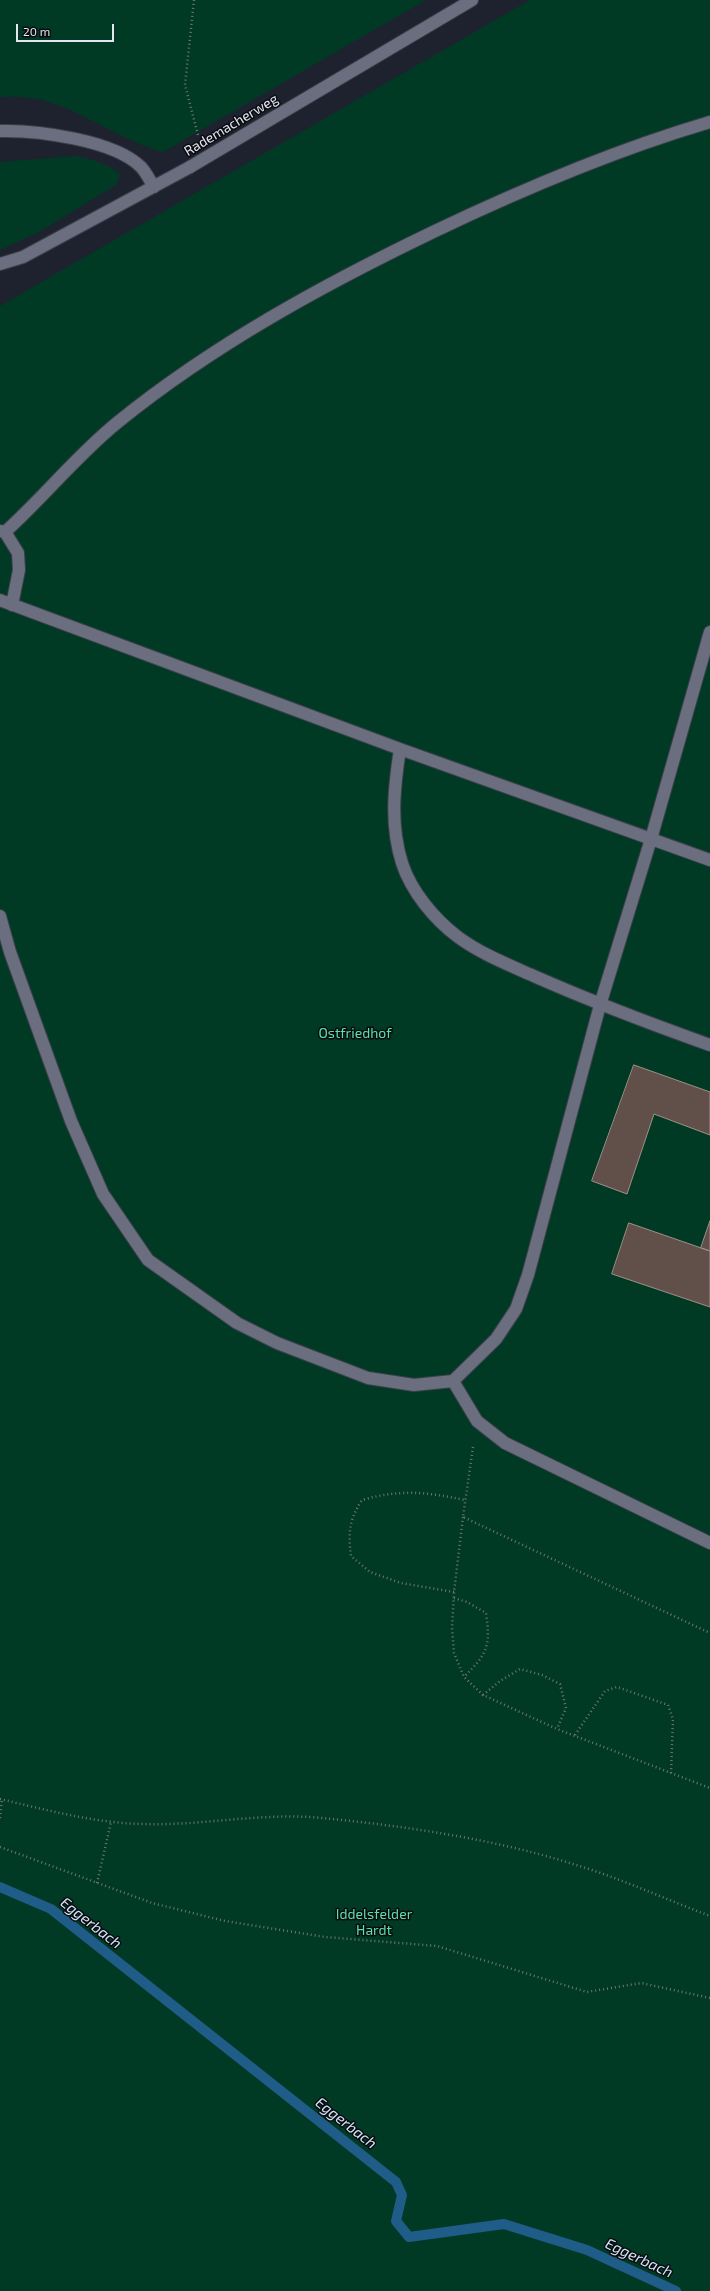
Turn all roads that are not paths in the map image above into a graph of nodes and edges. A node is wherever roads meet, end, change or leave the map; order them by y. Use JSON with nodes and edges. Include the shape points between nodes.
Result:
{"nodes":[{"id":1,"x":472,"y":0,"type":"edge"},
{"id":2,"x":710,"y":122,"type":"edge"},
{"id":3,"x":0,"y":131,"type":"edge"},
{"id":4,"x":154,"y":187,"type":"junction"},
{"id":5,"x":0,"y":264,"type":"edge"},
{"id":6,"x":3,"y":532,"type":"edge"},
{"id":7,"x":0,"y":600,"type":"edge"},
{"id":8,"x":12,"y":605,"type":"junction"},
{"id":9,"x":710,"y":632,"type":"edge"},
{"id":10,"x":400,"y":750,"type":"junction"},
{"id":11,"x":651,"y":839,"type":"junction"},
{"id":12,"x":710,"y":860,"type":"edge"},
{"id":13,"x":0,"y":916,"type":"edge"},
{"id":14,"x":600,"y":1005,"type":"junction"},
{"id":15,"x":710,"y":1045,"type":"edge"},
{"id":16,"x":453,"y":1381,"type":"junction"},
{"id":17,"x":710,"y":1543,"type":"edge"}],
"edges":[{"from":1,"to":4,"type":"street","name":"Rademacherweg"},
{"from":2,"to":6,"type":"street","via":[[646,141],[498,201],[376,259],[271,317],[184,373],[117,423],[78,458],[32,508]]},
{"from":3,"to":4,"type":"street","via":[[26,130],[101,146],[126,156],[141,167]]},
{"from":4,"to":5,"type":"street","name":"Rademacherweg","via":[[23,257]]},
{"from":6,"to":8,"type":"street","via":[[18,553],[19,570]]},
{"from":7,"to":8,"type":"street"},
{"from":8,"to":10,"type":"street"},
{"from":9,"to":11,"type":"street"},
{"from":10,"to":11,"type":"street"},
{"from":10,"to":14,"type":"street","via":[[393,792],[394,828],[402,864],[414,888],[434,916],[458,937],[497,960]]},
{"from":11,"to":12,"type":"street"},
{"from":11,"to":14,"type":"street"},
{"from":13,"to":16,"type":"street","via":[[10,952],[71,1121],[103,1194],[148,1260],[237,1323],[291,1348],[368,1378],[414,1385]]},
{"from":14,"to":15,"type":"street"},
{"from":14,"to":16,"type":"street","via":[[528,1275],[516,1309],[496,1339]]},
{"from":16,"to":17,"type":"street","via":[[477,1421],[504,1443]]}]}
